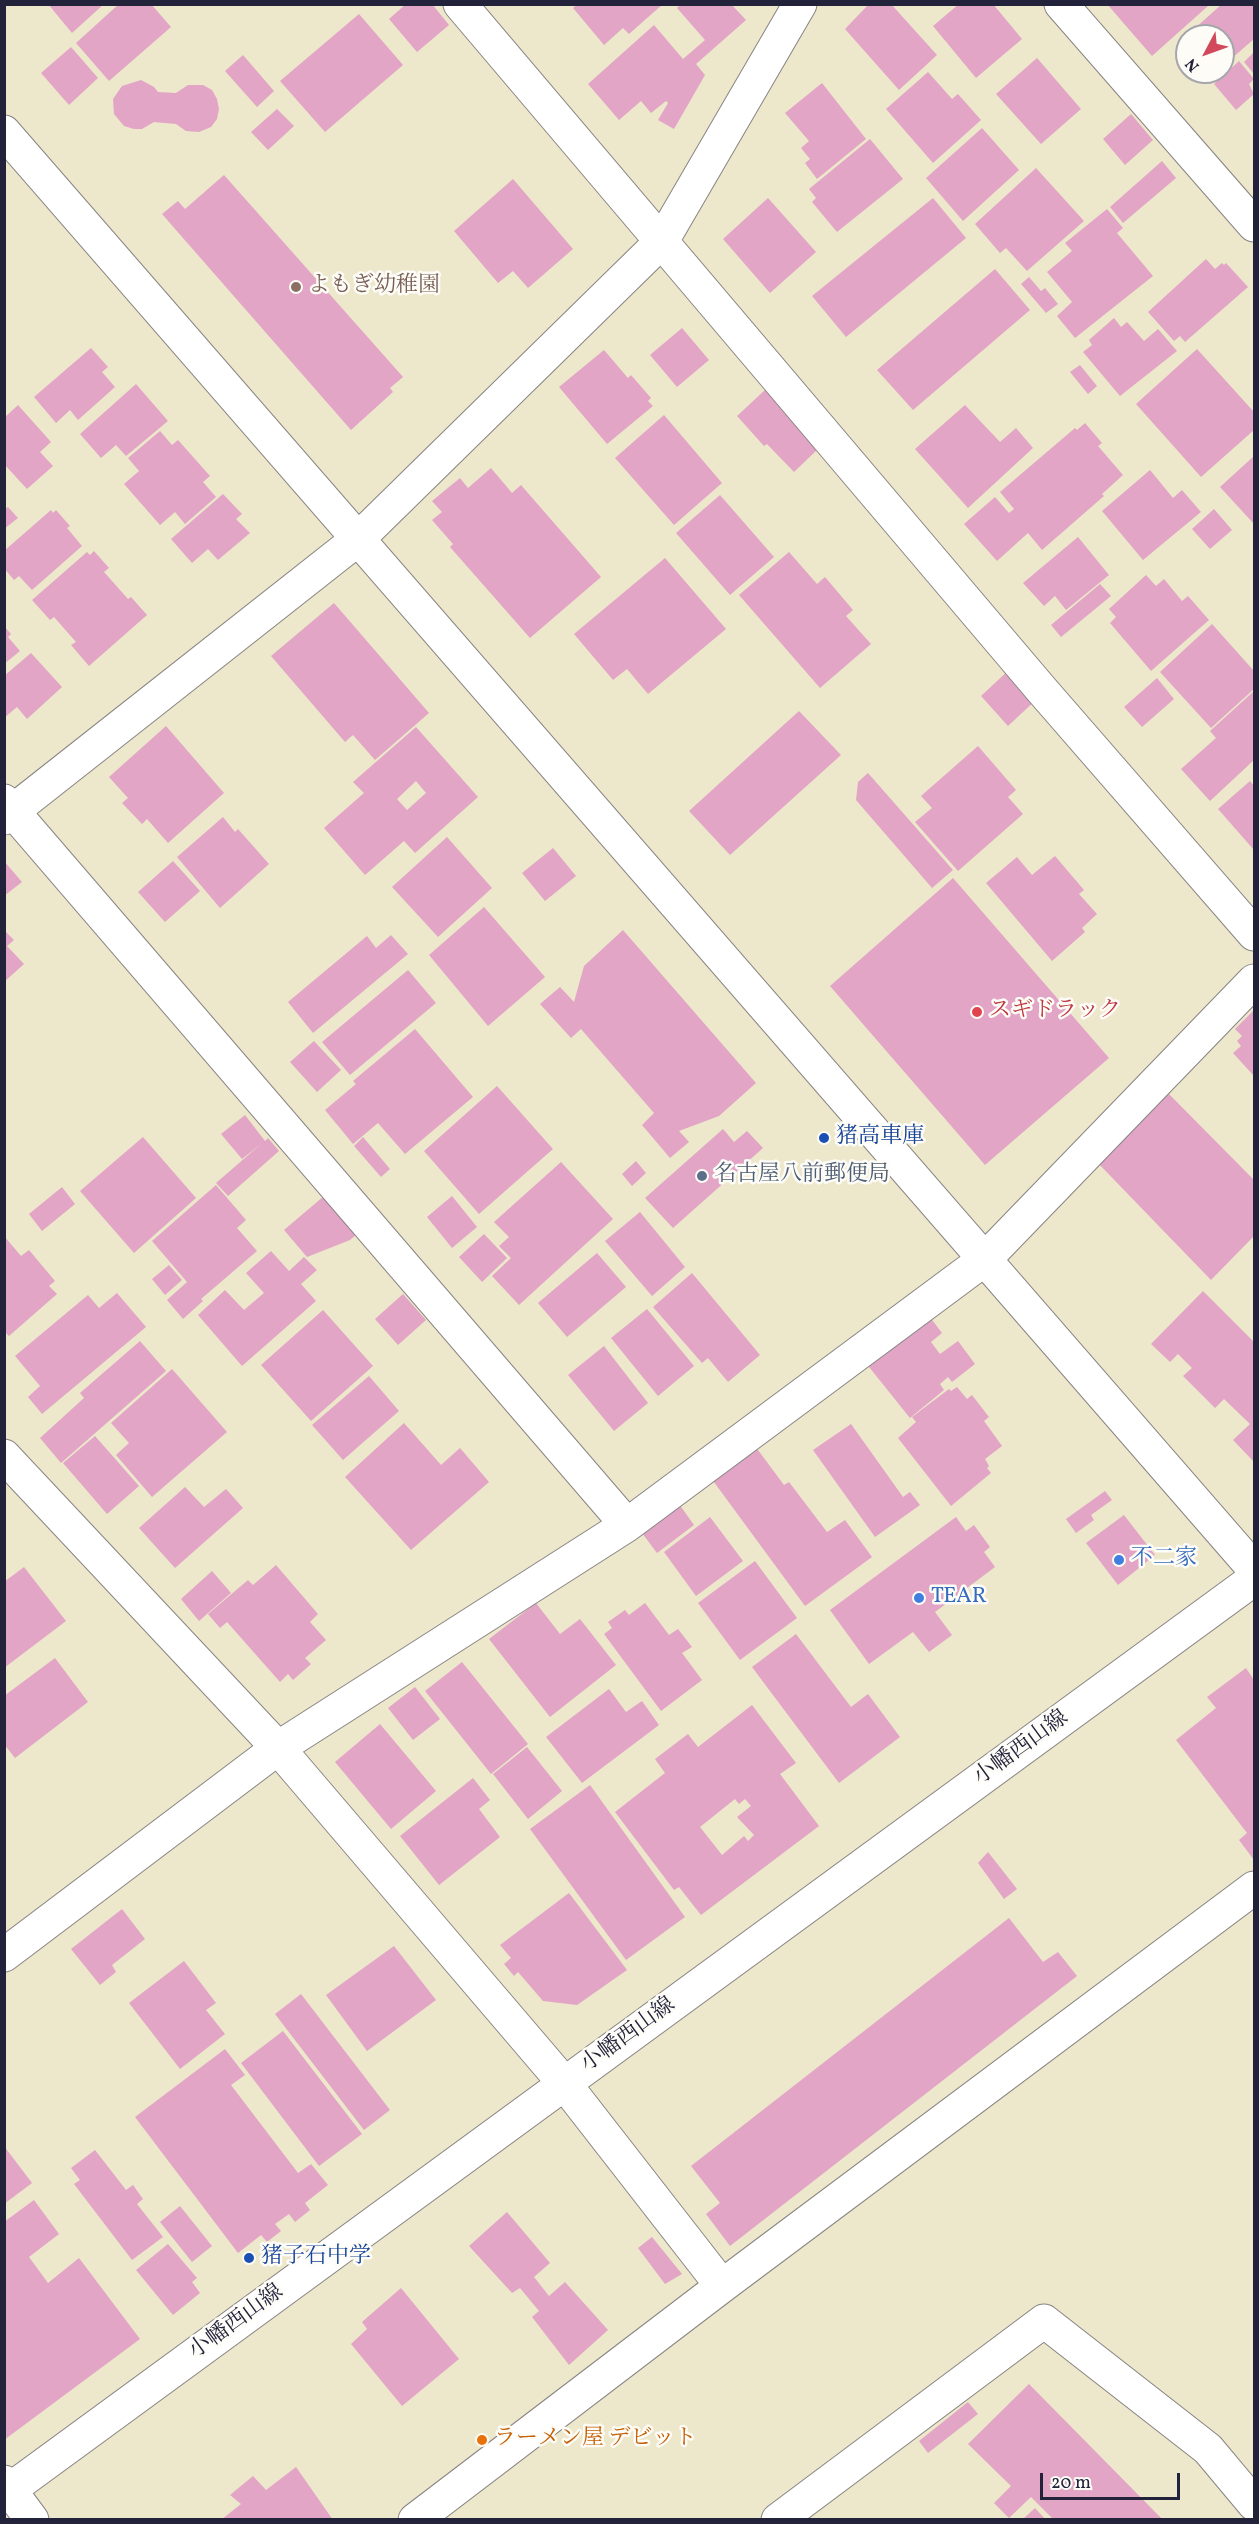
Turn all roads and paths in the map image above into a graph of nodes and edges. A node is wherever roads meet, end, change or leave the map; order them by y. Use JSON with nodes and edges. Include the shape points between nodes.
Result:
{"nodes":[{"id":1,"x":460,"y":4,"type":"edge"},
{"id":2,"x":800,"y":4,"type":"edge"},
{"id":3,"x":1061,"y":4,"type":"edge"},
{"id":4,"x":4,"y":132,"type":"edge"},
{"id":5,"x":1254,"y":225,"type":"edge"},
{"id":6,"x":662,"y":241,"type":"junction"},
{"id":7,"x":358,"y":538,"type":"junction"},
{"id":8,"x":7,"y":810,"type":"edge"},
{"id":9,"x":1254,"y":934,"type":"edge"},
{"id":10,"x":1254,"y":981,"type":"edge"},
{"id":11,"x":985,"y":1258,"type":"junction"},
{"id":12,"x":4,"y":1456,"type":"edge"},
{"id":13,"x":627,"y":1525,"type":"junction"},
{"id":14,"x":1254,"y":1569,"type":"edge"},
{"id":15,"x":1254,"y":1580,"type":"edge"},
{"id":16,"x":278,"y":1748,"type":"junction"},
{"id":17,"x":1254,"y":1888,"type":"edge"},
{"id":18,"x":4,"y":1955,"type":"edge"},
{"id":19,"x":564,"y":2083,"type":"junction"},
{"id":20,"x":722,"y":2286,"type":"junction"},
{"id":21,"x":6,"y":2488,"type":"edge"},
{"id":22,"x":1254,"y":2504,"type":"edge"},
{"id":23,"x":32,"y":2520,"type":"edge"},
{"id":24,"x":416,"y":2520,"type":"edge"},
{"id":25,"x":778,"y":2520,"type":"edge"}],
"edges":[{"from":1,"to":6,"type":"street"},
{"from":2,"to":6,"type":"street"},
{"from":3,"to":5,"type":"street"},
{"from":4,"to":7,"type":"street"},
{"from":6,"to":7,"type":"street"},
{"from":6,"to":9,"type":"street"},
{"from":7,"to":8,"type":"street"},
{"from":7,"to":11,"type":"street"},
{"from":8,"to":13,"type":"street"},
{"from":10,"to":11,"type":"street"},
{"from":11,"to":13,"type":"street"},
{"from":11,"to":14,"type":"street"},
{"from":12,"to":16,"type":"street"},
{"from":13,"to":16,"type":"street"},
{"from":15,"to":19,"type":"street","name":"小幡西山線"},
{"from":16,"to":18,"type":"street"},
{"from":16,"to":19,"type":"street"},
{"from":17,"to":20,"type":"street"},
{"from":19,"to":20,"type":"street"},
{"from":19,"to":21,"type":"street","name":"小幡西山線"},
{"from":20,"to":24,"type":"street"},
{"from":21,"to":23,"type":"street"},
{"from":22,"to":25,"type":"street","via":[[1208,2449],[1044,2321]]}]}
